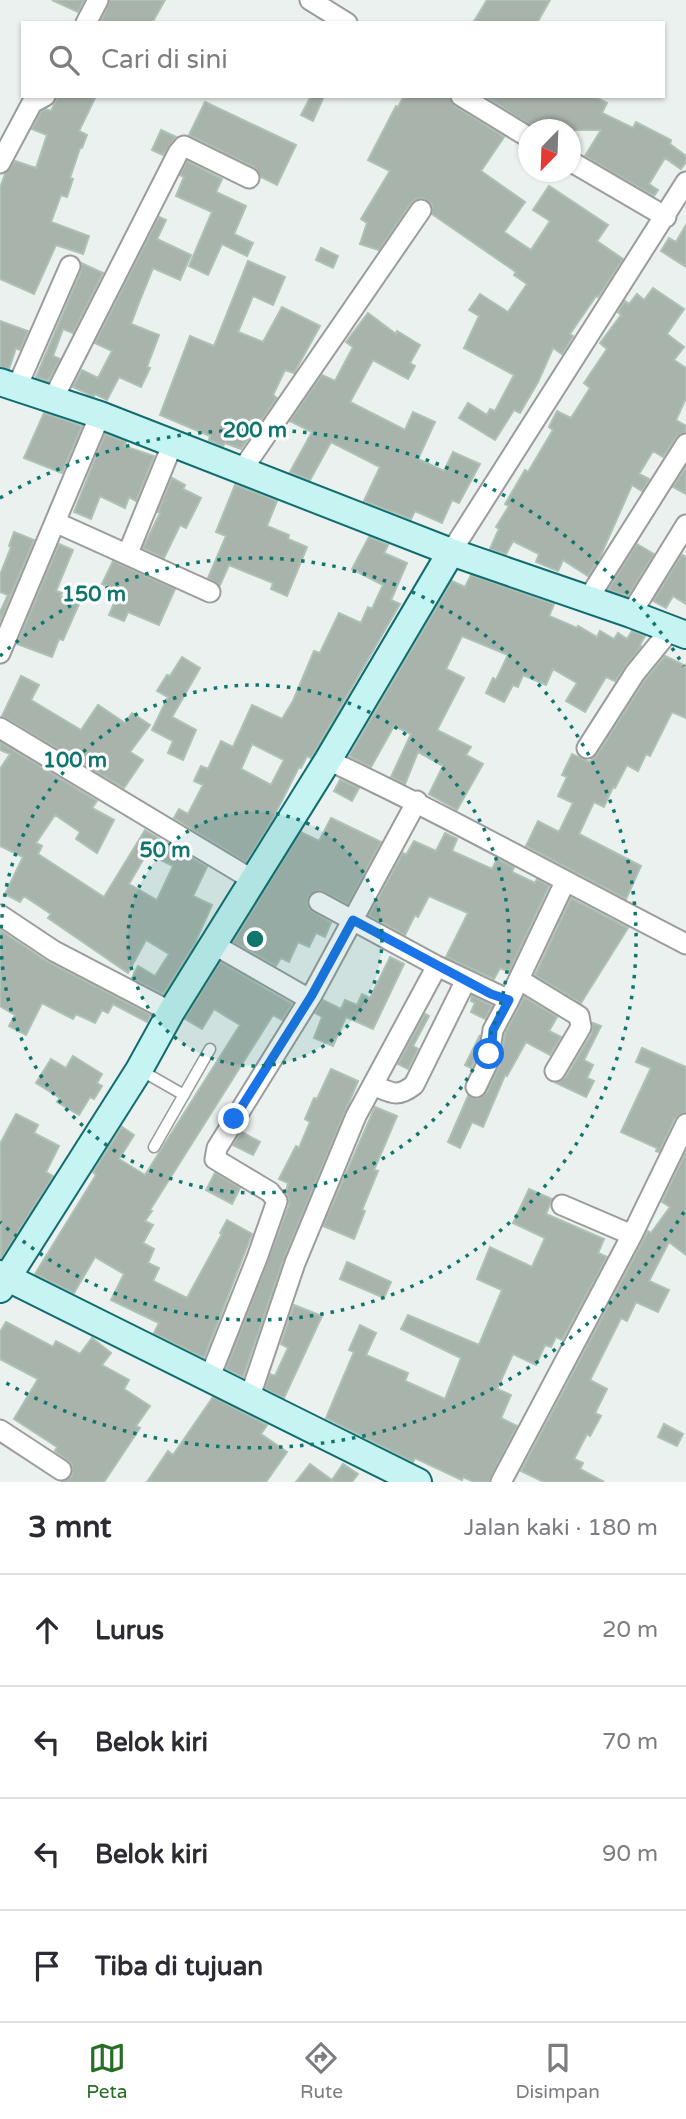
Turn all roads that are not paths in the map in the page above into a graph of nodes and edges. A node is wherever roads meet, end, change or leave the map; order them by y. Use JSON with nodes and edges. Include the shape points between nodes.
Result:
{"nodes":[{"id":1,"x":98,"y":0,"type":"edge"},
{"id":2,"x":310,"y":0,"type":"edge"},
{"id":3,"x":87,"y":21,"type":"edge"},
{"id":4,"x":344,"y":21,"type":"edge"},
{"id":5,"x":41,"y":98,"type":"edge"},
{"id":6,"x":464,"y":98,"type":"edge"},
{"id":7,"x":518,"y":131,"type":"edge"},
{"id":8,"x":0,"y":163,"type":"edge"},
{"id":9,"x":581,"y":168,"type":"edge"},
{"id":10,"x":249,"y":178,"type":"dead end"},
{"id":11,"x":686,"y":182,"type":"edge"},
{"id":12,"x":421,"y":210,"type":"dead end"},
{"id":13,"x":666,"y":217,"type":"junction"},
{"id":14,"x":70,"y":266,"type":"dead end"},
{"id":15,"x":8,"y":384,"type":"edge"},
{"id":16,"x":53,"y":399,"type":"junction"},
{"id":17,"x":100,"y":415,"type":"junction"},
{"id":18,"x":173,"y":443,"type":"junction"},
{"id":19,"x":686,"y":444,"type":"edge"},
{"id":20,"x":243,"y":470,"type":"junction"},
{"id":21,"x":55,"y":522,"type":"junction"},
{"id":22,"x":686,"y":525,"type":"edge"},
{"id":23,"x":451,"y":552,"type":"junction"},
{"id":24,"x":128,"y":553,"type":"junction"},
{"id":25,"x":210,"y":592,"type":"dead end"},
{"id":26,"x":588,"y":599,"type":"junction"},
{"id":27,"x":631,"y":614,"type":"junction"},
{"id":28,"x":678,"y":632,"type":"edge"},
{"id":29,"x":0,"y":653,"type":"edge"},
{"id":30,"x":0,"y":728,"type":"edge"},
{"id":31,"x":587,"y":748,"type":"dead end"},
{"id":32,"x":328,"y":760,"type":"junction"},
{"id":33,"x":417,"y":801,"type":"junction"},
{"id":34,"x":253,"y":880,"type":"junction"},
{"id":35,"x":565,"y":882,"type":"junction"},
{"id":36,"x":319,"y":902,"type":"dead end"},
{"id":37,"x":0,"y":915,"type":"edge"},
{"id":38,"x":353,"y":920,"type":"junction"},
{"id":39,"x":213,"y":944,"type":"junction"},
{"id":40,"x":686,"y":944,"type":"edge"},
{"id":41,"x":438,"y":966,"type":"junction"},
{"id":42,"x":466,"y":980,"type":"junction"},
{"id":43,"x":520,"y":980,"type":"junction"},
{"id":44,"x":309,"y":999,"type":"junction"},
{"id":45,"x":509,"y":1000,"type":"junction"},
{"id":46,"x":171,"y":1012,"type":"junction"},
{"id":47,"x":210,"y":1049,"type":"dead end"},
{"id":48,"x":139,"y":1070,"type":"junction"},
{"id":49,"x":555,"y":1071,"type":"dead end"},
{"id":50,"x":373,"y":1085,"type":"junction"},
{"id":51,"x":476,"y":1087,"type":"dead end"},
{"id":52,"x":184,"y":1094,"type":"junction"},
{"id":53,"x":686,"y":1124,"type":"edge"},
{"id":54,"x":154,"y":1147,"type":"dead end"},
{"id":55,"x":562,"y":1205,"type":"dead end"},
{"id":56,"x":632,"y":1235,"type":"junction"},
{"id":57,"x":2,"y":1280,"type":"edge"},
{"id":58,"x":209,"y":1380,"type":"junction"},
{"id":59,"x":249,"y":1399,"type":"junction"},
{"id":60,"x":0,"y":1430,"type":"edge"},
{"id":61,"x":61,"y":1470,"type":"dead end"},
{"id":62,"x":418,"y":1482,"type":"edge"},
{"id":63,"x":501,"y":1482,"type":"edge"}],
"edges":[{"from":1,"to":3,"type":"street"},
{"from":2,"to":4,"type":"street"},
{"from":5,"to":8,"type":"street","via":[[32,103]]},
{"from":6,"to":7,"type":"street"},
{"from":9,"to":13,"type":"street"},
{"from":10,"to":16,"type":"street","via":[[184,146]]},
{"from":11,"to":13,"type":"street"},
{"from":12,"to":20,"type":"street"},
{"from":13,"to":23,"type":"street"},
{"from":14,"to":15,"type":"street"},
{"from":15,"to":16,"type":"street"},
{"from":16,"to":17,"type":"street"},
{"from":17,"to":18,"type":"street"},
{"from":17,"to":21,"type":"street"},
{"from":18,"to":20,"type":"street"},
{"from":18,"to":24,"type":"street"},
{"from":19,"to":26,"type":"street"},
{"from":20,"to":23,"type":"street"},
{"from":21,"to":24,"type":"street"},
{"from":21,"to":29,"type":"street"},
{"from":22,"to":27,"type":"street"},
{"from":23,"to":26,"type":"street"},
{"from":23,"to":32,"type":"street"},
{"from":24,"to":25,"type":"street"},
{"from":26,"to":27,"type":"street"},
{"from":27,"to":28,"type":"street"},
{"from":28,"to":31,"type":"street","via":[[635,673]]},
{"from":30,"to":34,"type":"street"},
{"from":32,"to":33,"type":"street"},
{"from":32,"to":34,"type":"street"},
{"from":33,"to":35,"type":"street"},
{"from":33,"to":38,"type":"street"},
{"from":34,"to":39,"type":"street"},
{"from":35,"to":40,"type":"street"},
{"from":35,"to":43,"type":"street"},
{"from":36,"to":38,"type":"street"},
{"from":37,"to":46,"type":"street","via":[[54,951]]},
{"from":38,"to":41,"type":"street"},
{"from":38,"to":44,"type":"street"},
{"from":39,"to":44,"type":"street"},
{"from":39,"to":46,"type":"street"},
{"from":41,"to":42,"type":"street"},
{"from":41,"to":50,"type":"street"},
{"from":42,"to":45,"type":"street"},
{"from":42,"to":50,"type":"street","via":[[414,1085],[397,1094]]},
{"from":43,"to":45,"type":"street"},
{"from":43,"to":49,"type":"street","via":[[579,1016],[581,1027]]},
{"from":44,"to":58,"type":"street","via":[[217,1149],[215,1159],[270,1192],[276,1202]]},
{"from":45,"to":51,"type":"street","via":[[493,1030],[488,1062]]},
{"from":46,"to":48,"type":"street"},
{"from":47,"to":52,"type":"lane"},
{"from":48,"to":52,"type":"lane"},
{"from":48,"to":57,"type":"street"},
{"from":50,"to":59,"type":"street","via":[[311,1223]]},
{"from":52,"to":54,"type":"lane"},
{"from":53,"to":56,"type":"street"},
{"from":55,"to":56,"type":"street"},
{"from":56,"to":63,"type":"street"},
{"from":57,"to":58,"type":"street"},
{"from":58,"to":59,"type":"street"},
{"from":59,"to":62,"type":"street"},
{"from":60,"to":61,"type":"street"}]}
